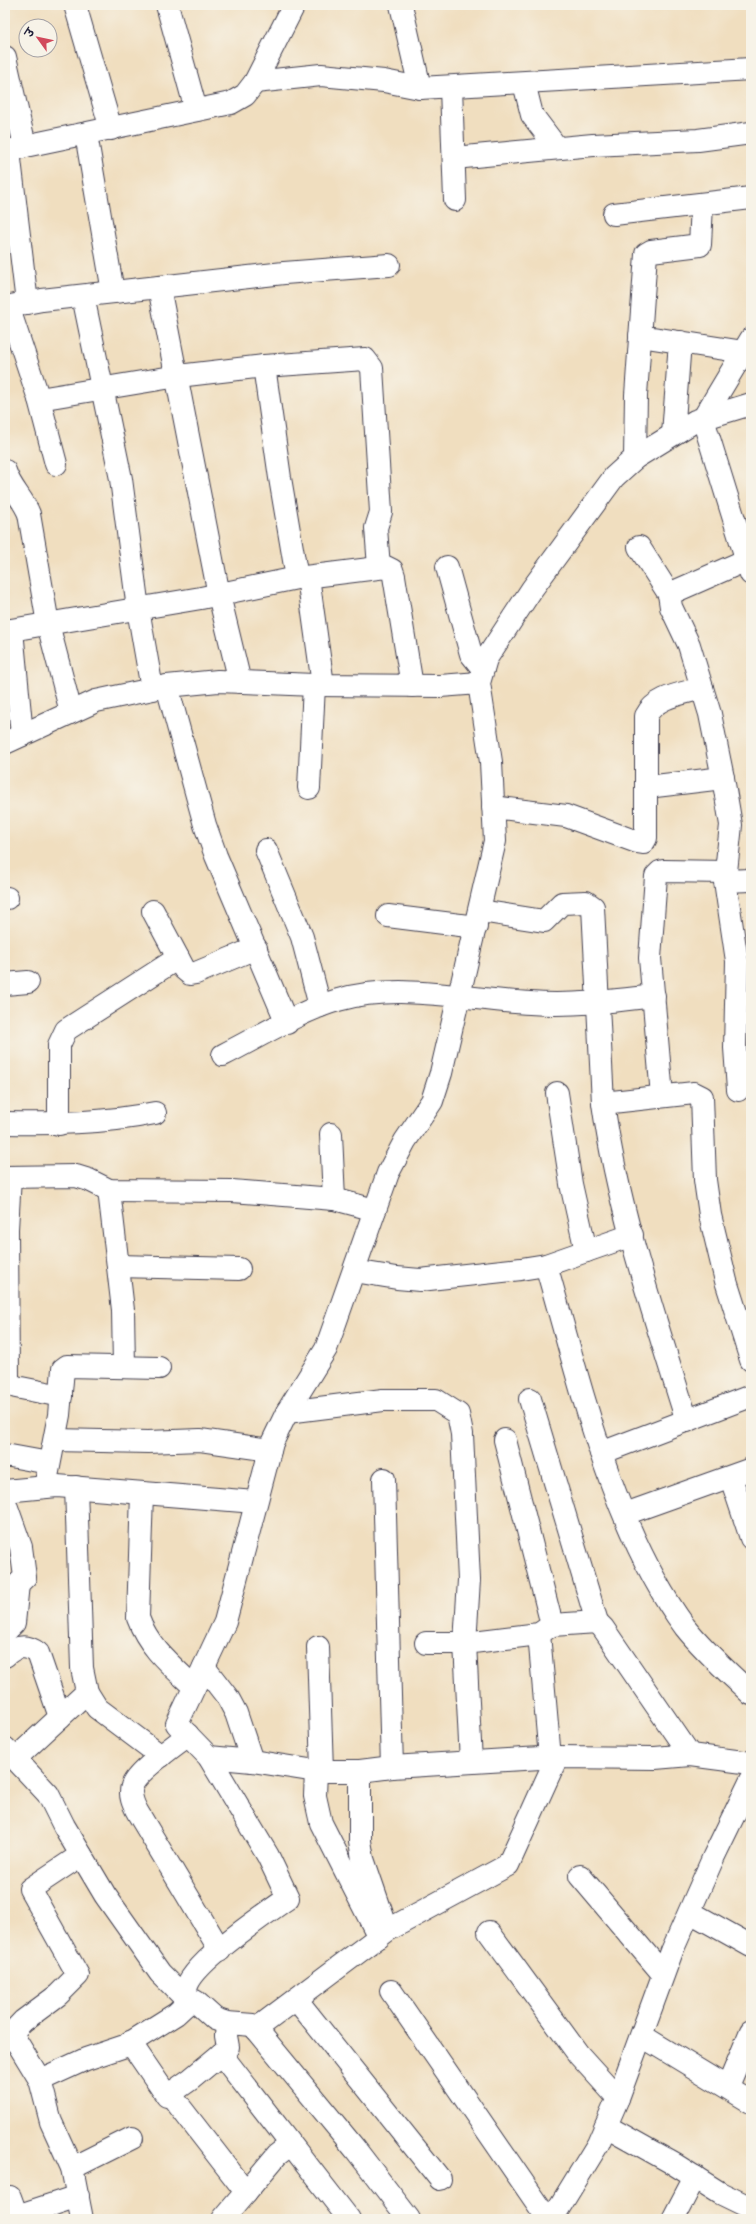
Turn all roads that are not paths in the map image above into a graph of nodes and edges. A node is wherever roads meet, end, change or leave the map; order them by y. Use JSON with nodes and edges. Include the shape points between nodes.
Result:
{"nodes":[{"id":1,"x":75,"y":5,"type":"edge"},
{"id":2,"x":167,"y":5,"type":"edge"},
{"id":3,"x":294,"y":5,"type":"edge"},
{"id":4,"x":401,"y":5,"type":"edge"},
{"id":5,"x":412,"y":54,"type":"junction"},
{"id":6,"x":5,"y":57,"type":"edge"},
{"id":7,"x":751,"y":70,"type":"edge"},
{"id":8,"x":384,"y":81,"type":"junction"},
{"id":9,"x":255,"y":82,"type":"junction"},
{"id":10,"x":524,"y":83,"type":"junction"},
{"id":11,"x":451,"y":87,"type":"junction"},
{"id":12,"x":420,"y":88,"type":"junction"},
{"id":13,"x":196,"y":110,"type":"junction"},
{"id":14,"x":111,"y":128,"type":"junction"},
{"id":15,"x":751,"y":133,"type":"edge"},
{"id":16,"x":86,"y":134,"type":"junction"},
{"id":17,"x":557,"y":148,"type":"junction"},
{"id":18,"x":13,"y":150,"type":"edge"},
{"id":19,"x":454,"y":158,"type":"junction"},
{"id":20,"x":751,"y":198,"type":"edge"},
{"id":21,"x":455,"y":200,"type":"dead end"},
{"id":22,"x":702,"y":204,"type":"junction"},
{"id":23,"x":614,"y":214,"type":"dead end"},
{"id":24,"x":389,"y":265,"type":"dead end"},
{"id":25,"x":159,"y":287,"type":"junction"},
{"id":26,"x":114,"y":292,"type":"junction"},
{"id":27,"x":83,"y":296,"type":"junction"},
{"id":28,"x":13,"y":305,"type":"edge"},
{"id":29,"x":640,"y":336,"type":"junction"},
{"id":30,"x":680,"y":342,"type":"junction"},
{"id":31,"x":747,"y":345,"type":"edge"},
{"id":32,"x":264,"y":366,"type":"junction"},
{"id":33,"x":178,"y":376,"type":"junction"},
{"id":34,"x":101,"y":388,"type":"junction"},
{"id":35,"x":39,"y":399,"type":"junction"},
{"id":36,"x":751,"y":404,"type":"edge"},
{"id":37,"x":703,"y":419,"type":"junction"},
{"id":38,"x":673,"y":434,"type":"junction"},
{"id":39,"x":635,"y":458,"type":"junction"},
{"id":40,"x":56,"y":464,"type":"dead end"},
{"id":41,"x":5,"y":472,"type":"edge"},
{"id":42,"x":639,"y":547,"type":"dead end"},
{"id":43,"x":749,"y":564,"type":"edge"},
{"id":44,"x":379,"y":567,"type":"junction"},
{"id":45,"x":447,"y":567,"type":"dead end"},
{"id":46,"x":303,"y":577,"type":"junction"},
{"id":47,"x":669,"y":594,"type":"junction"},
{"id":48,"x":219,"y":595,"type":"junction"},
{"id":49,"x":138,"y":609,"type":"junction"},
{"id":50,"x":48,"y":624,"type":"junction"},
{"id":51,"x":8,"y":631,"type":"edge"},
{"id":52,"x":481,"y":676,"type":"junction"},
{"id":53,"x":240,"y":682,"type":"junction"},
{"id":54,"x":318,"y":685,"type":"junction"},
{"id":55,"x":412,"y":686,"type":"junction"},
{"id":56,"x":160,"y":688,"type":"junction"},
{"id":57,"x":702,"y":688,"type":"junction"},
{"id":58,"x":71,"y":712,"type":"junction"},
{"id":59,"x":13,"y":739,"type":"edge"},
{"id":60,"x":723,"y":778,"type":"junction"},
{"id":61,"x":647,"y":787,"type":"junction"},
{"id":62,"x":309,"y":788,"type":"dead end"},
{"id":63,"x":493,"y":807,"type":"junction"},
{"id":64,"x":266,"y":850,"type":"dead end"},
{"id":65,"x":725,"y":876,"type":"junction"},
{"id":66,"x":751,"y":880,"type":"edge"},
{"id":67,"x":153,"y":911,"type":"dead end"},
{"id":68,"x":388,"y":916,"type":"dead end"},
{"id":69,"x":478,"y":919,"type":"junction"},
{"id":70,"x":256,"y":948,"type":"junction"},
{"id":71,"x":178,"y":958,"type":"junction"},
{"id":72,"x":744,"y":962,"type":"edge"},
{"id":73,"x":28,"y":982,"type":"dead end"},
{"id":74,"x":5,"y":984,"type":"edge"},
{"id":75,"x":460,"y":996,"type":"junction"},
{"id":76,"x":654,"y":996,"type":"junction"},
{"id":77,"x":597,"y":1002,"type":"junction"},
{"id":78,"x":320,"y":1006,"type":"junction"},
{"id":79,"x":287,"y":1023,"type":"junction"},
{"id":80,"x":743,"y":1048,"type":"edge"},
{"id":81,"x":223,"y":1055,"type":"dead end"},
{"id":82,"x":738,"y":1090,"type":"dead end"},
{"id":83,"x":557,"y":1093,"type":"dead end"},
{"id":84,"x":662,"y":1096,"type":"junction"},
{"id":85,"x":603,"y":1103,"type":"junction"},
{"id":86,"x":155,"y":1113,"type":"dead end"},
{"id":87,"x":5,"y":1123,"type":"edge"},
{"id":88,"x":59,"y":1124,"type":"junction"},
{"id":89,"x":331,"y":1134,"type":"dead end"},
{"id":90,"x":8,"y":1177,"type":"edge"},
{"id":91,"x":109,"y":1190,"type":"junction"},
{"id":92,"x":334,"y":1199,"type":"junction"},
{"id":93,"x":375,"y":1210,"type":"junction"},
{"id":94,"x":632,"y":1235,"type":"junction"},
{"id":95,"x":586,"y":1251,"type":"junction"},
{"id":96,"x":546,"y":1265,"type":"junction"},
{"id":97,"x":118,"y":1266,"type":"junction"},
{"id":98,"x":238,"y":1269,"type":"dead end"},
{"id":99,"x":354,"y":1271,"type":"junction"},
{"id":100,"x":751,"y":1360,"type":"edge"},
{"id":101,"x":124,"y":1367,"type":"junction"},
{"id":102,"x":159,"y":1368,"type":"dead end"},
{"id":103,"x":61,"y":1396,"type":"junction"},
{"id":104,"x":751,"y":1396,"type":"edge"},
{"id":105,"x":530,"y":1399,"type":"dead end"},
{"id":106,"x":287,"y":1412,"type":"junction"},
{"id":107,"x":687,"y":1420,"type":"junction"},
{"id":108,"x":55,"y":1440,"type":"junction"},
{"id":109,"x":505,"y":1440,"type":"dead end"},
{"id":110,"x":270,"y":1450,"type":"junction"},
{"id":111,"x":601,"y":1453,"type":"junction"},
{"id":112,"x":5,"y":1455,"type":"edge"},
{"id":113,"x":49,"y":1463,"type":"junction"},
{"id":114,"x":751,"y":1469,"type":"edge"},
{"id":115,"x":731,"y":1478,"type":"junction"},
{"id":116,"x":384,"y":1479,"type":"dead end"},
{"id":117,"x":45,"y":1487,"type":"junction"},
{"id":118,"x":76,"y":1488,"type":"junction"},
{"id":119,"x":5,"y":1491,"type":"edge"},
{"id":120,"x":142,"y":1493,"type":"junction"},
{"id":121,"x":5,"y":1502,"type":"edge"},
{"id":122,"x":255,"y":1502,"type":"junction"},
{"id":123,"x":746,"y":1511,"type":"edge"},
{"id":124,"x":625,"y":1514,"type":"junction"},
{"id":125,"x":751,"y":1538,"type":"edge"},
{"id":126,"x":14,"y":1566,"type":"edge"},
{"id":127,"x":597,"y":1622,"type":"junction"},
{"id":128,"x":545,"y":1629,"type":"junction"},
{"id":129,"x":5,"y":1632,"type":"edge"},
{"id":130,"x":426,"y":1643,"type":"dead end"},
{"id":131,"x":465,"y":1643,"type":"junction"},
{"id":132,"x":318,"y":1647,"type":"dead end"},
{"id":133,"x":5,"y":1656,"type":"edge"},
{"id":134,"x":204,"y":1666,"type":"junction"},
{"id":135,"x":194,"y":1687,"type":"junction"},
{"id":136,"x":87,"y":1692,"type":"junction"},
{"id":137,"x":751,"y":1694,"type":"edge"},
{"id":138,"x":60,"y":1717,"type":"junction"},
{"id":139,"x":188,"y":1735,"type":"junction"},
{"id":140,"x":10,"y":1754,"type":"edge"},
{"id":141,"x":690,"y":1755,"type":"junction"},
{"id":142,"x":161,"y":1756,"type":"junction"},
{"id":143,"x":209,"y":1757,"type":"junction"},
{"id":144,"x":554,"y":1758,"type":"junction"},
{"id":145,"x":252,"y":1761,"type":"junction"},
{"id":146,"x":471,"y":1762,"type":"junction"},
{"id":147,"x":751,"y":1763,"type":"edge"},
{"id":148,"x":392,"y":1767,"type":"junction"},
{"id":149,"x":319,"y":1771,"type":"junction"},
{"id":150,"x":360,"y":1771,"type":"junction"},
{"id":151,"x":751,"y":1780,"type":"edge"},
{"id":152,"x":81,"y":1855,"type":"junction"},
{"id":153,"x":580,"y":1876,"type":"dead end"},
{"id":154,"x":690,"y":1912,"type":"junction"},
{"id":155,"x":489,"y":1932,"type":"dead end"},
{"id":156,"x":383,"y":1934,"type":"junction"},
{"id":157,"x":751,"y":1946,"type":"edge"},
{"id":158,"x":220,"y":1950,"type":"junction"},
{"id":159,"x":664,"y":1974,"type":"junction"},
{"id":160,"x":391,"y":1990,"type":"dead end"},
{"id":161,"x":296,"y":1999,"type":"junction"},
{"id":162,"x":189,"y":2002,"type":"junction"},
{"id":163,"x":227,"y":2023,"type":"junction"},
{"id":164,"x":256,"y":2028,"type":"junction"},
{"id":165,"x":751,"y":2031,"type":"edge"},
{"id":166,"x":642,"y":2036,"type":"junction"},
{"id":167,"x":8,"y":2037,"type":"edge"},
{"id":168,"x":130,"y":2042,"type":"junction"},
{"id":169,"x":221,"y":2054,"type":"junction"},
{"id":170,"x":40,"y":2080,"type":"junction"},
{"id":171,"x":728,"y":2086,"type":"junction"},
{"id":172,"x":170,"y":2094,"type":"junction"},
{"id":173,"x":618,"y":2098,"type":"junction"},
{"id":174,"x":751,"y":2102,"type":"edge"},
{"id":175,"x":606,"y":2126,"type":"junction"},
{"id":176,"x":132,"y":2138,"type":"dead end"},
{"id":177,"x":290,"y":2145,"type":"junction"},
{"id":178,"x":72,"y":2168,"type":"junction"},
{"id":179,"x":695,"y":2177,"type":"junction"},
{"id":180,"x":440,"y":2179,"type":"dead end"},
{"id":181,"x":246,"y":2192,"type":"junction"},
{"id":182,"x":78,"y":2196,"type":"junction"},
{"id":183,"x":751,"y":2208,"type":"edge"},
{"id":184,"x":15,"y":2210,"type":"edge"},
{"id":185,"x":82,"y":2219,"type":"edge"},
{"id":186,"x":223,"y":2219,"type":"edge"},
{"id":187,"x":349,"y":2219,"type":"edge"},
{"id":188,"x":409,"y":2219,"type":"edge"},
{"id":189,"x":548,"y":2219,"type":"edge"},
{"id":190,"x":552,"y":2219,"type":"edge"},
{"id":191,"x":672,"y":2219,"type":"edge"}],
"edges":[{"from":1,"to":14,"type":"street"},
{"from":2,"to":13,"type":"street"},
{"from":3,"to":9,"type":"street"},
{"from":4,"to":5,"type":"street"},
{"from":5,"to":8,"type":"street"},
{"from":5,"to":12,"type":"street"},
{"from":6,"to":18,"type":"street"},
{"from":7,"to":10,"type":"street"},
{"from":8,"to":9,"type":"street","via":[[321,75]]},
{"from":8,"to":12,"type":"street"},
{"from":9,"to":13,"type":"street","via":[[245,95],[231,103]]},
{"from":10,"to":11,"type":"street"},
{"from":10,"to":17,"type":"street","via":[[532,115]]},
{"from":11,"to":12,"type":"street"},
{"from":11,"to":19,"type":"street"},
{"from":13,"to":14,"type":"street"},
{"from":14,"to":16,"type":"street"},
{"from":15,"to":17,"type":"street","via":[[698,140]]},
{"from":16,"to":18,"type":"street"},
{"from":16,"to":26,"type":"street"},
{"from":17,"to":19,"type":"street"},
{"from":18,"to":28,"type":"street"},
{"from":19,"to":21,"type":"street"},
{"from":20,"to":22,"type":"street"},
{"from":22,"to":23,"type":"street"},
{"from":22,"to":29,"type":"street","via":[[700,245],[651,251],[646,254]]},
{"from":24,"to":25,"type":"street","via":[[284,272]]},
{"from":25,"to":26,"type":"street"},
{"from":25,"to":33,"type":"street"},
{"from":26,"to":27,"type":"street"},
{"from":27,"to":28,"type":"street"},
{"from":27,"to":34,"type":"street"},
{"from":28,"to":35,"type":"street"},
{"from":29,"to":30,"type":"street"},
{"from":29,"to":39,"type":"street"},
{"from":30,"to":31,"type":"street"},
{"from":30,"to":38,"type":"street"},
{"from":31,"to":37,"type":"street"},
{"from":32,"to":33,"type":"street"},
{"from":32,"to":44,"type":"street","via":[[362,358],[371,365],[381,512],[376,528]]},
{"from":32,"to":46,"type":"street","via":[[280,478]]},
{"from":33,"to":34,"type":"street"},
{"from":33,"to":48,"type":"street"},
{"from":34,"to":35,"type":"street"},
{"from":34,"to":49,"type":"street","via":[[121,479]]},
{"from":35,"to":40,"type":"street"},
{"from":36,"to":37,"type":"street"},
{"from":37,"to":38,"type":"street"},
{"from":37,"to":43,"type":"street"},
{"from":38,"to":39,"type":"street"},
{"from":39,"to":52,"type":"street","via":[[614,477],[532,589],[486,659]]},
{"from":41,"to":50,"type":"street","via":[[29,514]]},
{"from":42,"to":47,"type":"street"},
{"from":43,"to":47,"type":"street"},
{"from":44,"to":46,"type":"street"},
{"from":44,"to":55,"type":"street","via":[[389,567],[394,576]]},
{"from":45,"to":52,"type":"street","via":[[472,654]]},
{"from":46,"to":48,"type":"street"},
{"from":46,"to":54,"type":"street"},
{"from":47,"to":57,"type":"street","via":[[671,607],[689,645]]},
{"from":48,"to":49,"type":"street"},
{"from":48,"to":53,"type":"street"},
{"from":49,"to":50,"type":"street"},
{"from":49,"to":56,"type":"street"},
{"from":50,"to":51,"type":"street"},
{"from":50,"to":58,"type":"street"},
{"from":51,"to":59,"type":"street"},
{"from":52,"to":55,"type":"street"},
{"from":52,"to":63,"type":"street"},
{"from":53,"to":54,"type":"street"},
{"from":53,"to":56,"type":"street","via":[[218,681]]},
{"from":54,"to":55,"type":"street"},
{"from":54,"to":62,"type":"street"},
{"from":56,"to":58,"type":"street","via":[[96,700]]},
{"from":56,"to":70,"type":"street","via":[[216,856]]},
{"from":57,"to":60,"type":"street"},
{"from":57,"to":61,"type":"street","via":[[663,700],[649,710],[645,725]]},
{"from":58,"to":59,"type":"street"},
{"from":60,"to":61,"type":"street"},
{"from":60,"to":65,"type":"street","via":[[731,825]]},
{"from":61,"to":63,"type":"street","via":[[646,838],[640,843],[566,816]]},
{"from":63,"to":69,"type":"street","via":[[495,841]]},
{"from":64,"to":78,"type":"street","via":[[302,937]]},
{"from":65,"to":66,"type":"street"},
{"from":65,"to":72,"type":"street"},
{"from":65,"to":76,"type":"street","via":[[664,871],[658,874],[650,936]]},
{"from":67,"to":71,"type":"street"},
{"from":68,"to":69,"type":"street"},
{"from":69,"to":75,"type":"street"},
{"from":69,"to":77,"type":"street","via":[[544,921],[562,903],[586,902],[591,905],[594,912]]},
{"from":70,"to":71,"type":"street","via":[[193,974],[184,969]]},
{"from":70,"to":79,"type":"street"},
{"from":71,"to":88,"type":"street","via":[[66,1030],[59,1045]]},
{"from":72,"to":80,"type":"street"},
{"from":73,"to":74,"type":"street"},
{"from":75,"to":77,"type":"street","via":[[530,1003]]},
{"from":75,"to":78,"type":"street","via":[[383,994],[339,1000]]},
{"from":75,"to":93,"type":"street","via":[[432,1101],[405,1141],[388,1173]]},
{"from":76,"to":77,"type":"street"},
{"from":76,"to":84,"type":"street"},
{"from":77,"to":85,"type":"street"},
{"from":78,"to":79,"type":"street"},
{"from":79,"to":81,"type":"street"},
{"from":80,"to":82,"type":"street"},
{"from":83,"to":95,"type":"street","via":[[571,1184]]},
{"from":84,"to":85,"type":"street"},
{"from":84,"to":100,"type":"street","via":[[694,1093],[702,1097],[705,1180],[710,1215],[726,1280]]},
{"from":85,"to":94,"type":"street","via":[[607,1134]]},
{"from":86,"to":88,"type":"street","via":[[122,1120]]},
{"from":87,"to":88,"type":"street"},
{"from":89,"to":92,"type":"street"},
{"from":90,"to":91,"type":"street","via":[[76,1176]]},
{"from":90,"to":103,"type":"street","via":[[8,1379],[10,1384],[16,1387]]},
{"from":91,"to":92,"type":"street","via":[[232,1191]]},
{"from":91,"to":97,"type":"street"},
{"from":92,"to":93,"type":"street"},
{"from":93,"to":99,"type":"street"},
{"from":94,"to":95,"type":"street"},
{"from":94,"to":107,"type":"street","via":[[646,1290]]},
{"from":95,"to":96,"type":"street"},
{"from":96,"to":99,"type":"street","via":[[420,1280]]},
{"from":96,"to":111,"type":"street"},
{"from":97,"to":98,"type":"street"},
{"from":97,"to":101,"type":"street","via":[[124,1332]]},
{"from":99,"to":106,"type":"street","via":[[326,1349]]},
{"from":101,"to":102,"type":"street"},
{"from":101,"to":103,"type":"street","via":[[65,1367],[62,1372]]},
{"from":103,"to":108,"type":"street"},
{"from":104,"to":107,"type":"street"},
{"from":105,"to":127,"type":"street"},
{"from":106,"to":110,"type":"street"},
{"from":106,"to":131,"type":"street","via":[[383,1400],[436,1400],[458,1414],[462,1434],[468,1580]]},
{"from":107,"to":111,"type":"street"},
{"from":108,"to":110,"type":"street","via":[[200,1440]]},
{"from":108,"to":113,"type":"street"},
{"from":109,"to":128,"type":"street"},
{"from":110,"to":122,"type":"street"},
{"from":111,"to":124,"type":"street"},
{"from":112,"to":113,"type":"street"},
{"from":113,"to":117,"type":"street"},
{"from":114,"to":115,"type":"street"},
{"from":115,"to":123,"type":"street"},
{"from":115,"to":124,"type":"street"},
{"from":116,"to":148,"type":"street"},
{"from":117,"to":118,"type":"street"},
{"from":117,"to":119,"type":"street"},
{"from":118,"to":120,"type":"street"},
{"from":118,"to":136,"type":"street","via":[[82,1668]]},
{"from":120,"to":122,"type":"street"},
{"from":120,"to":135,"type":"street","via":[[138,1618],[142,1630],[156,1650]]},
{"from":121,"to":126,"type":"street","via":[[18,1536]]},
{"from":122,"to":134,"type":"street","via":[[225,1622]]},
{"from":123,"to":125,"type":"street"},
{"from":124,"to":137,"type":"street","via":[[642,1554],[686,1628]]},
{"from":126,"to":129,"type":"street","via":[[25,1577],[18,1584],[14,1623]]},
{"from":127,"to":128,"type":"street"},
{"from":127,"to":141,"type":"street"},
{"from":128,"to":131,"type":"street"},
{"from":128,"to":144,"type":"street"},
{"from":130,"to":131,"type":"street"},
{"from":131,"to":146,"type":"street"},
{"from":132,"to":149,"type":"street"},
{"from":133,"to":138,"type":"street","via":[[23,1647],[32,1648],[38,1653]]},
{"from":134,"to":135,"type":"street"},
{"from":134,"to":145,"type":"street","via":[[233,1708]]},
{"from":135,"to":139,"type":"street","via":[[177,1724]]},
{"from":136,"to":138,"type":"street"},
{"from":136,"to":142,"type":"street","via":[[97,1708]]},
{"from":138,"to":140,"type":"street"},
{"from":139,"to":142,"type":"street"},
{"from":139,"to":143,"type":"street"},
{"from":140,"to":152,"type":"street","via":[[48,1794]]},
{"from":141,"to":144,"type":"street","via":[[655,1758]]},
{"from":141,"to":147,"type":"street"},
{"from":142,"to":158,"type":"street","via":[[134,1781],[131,1791],[133,1803]]},
{"from":143,"to":145,"type":"street"},
{"from":143,"to":158,"type":"street","via":[[268,1856],[288,1898],[243,1929]]},
{"from":144,"to":146,"type":"street"},
{"from":144,"to":156,"type":"street","via":[[508,1865]]},
{"from":145,"to":149,"type":"street"},
{"from":146,"to":148,"type":"street"},
{"from":148,"to":150,"type":"street"},
{"from":149,"to":150,"type":"street"},
{"from":149,"to":156,"type":"street","via":[[315,1796],[321,1823]]},
{"from":150,"to":156,"type":"street","via":[[360,1841]]},
{"from":151,"to":154,"type":"street"},
{"from":152,"to":162,"type":"street","via":[[105,1895],[160,1973]]},
{"from":152,"to":167,"type":"street","via":[[30,1889],[78,1975],[58,1995],[23,2021]]},
{"from":153,"to":159,"type":"street"},
{"from":154,"to":157,"type":"street"},
{"from":154,"to":159,"type":"street"},
{"from":155,"to":173,"type":"street","via":[[551,2019]]},
{"from":156,"to":161,"type":"street"},
{"from":158,"to":162,"type":"street","via":[[193,1976],[186,1990]]},
{"from":159,"to":166,"type":"street"},
{"from":160,"to":189,"type":"street"},
{"from":161,"to":164,"type":"street"},
{"from":161,"to":180,"type":"street"},
{"from":162,"to":163,"type":"street","via":[[196,2001],[215,2019]]},
{"from":162,"to":168,"type":"street","via":[[176,2014]]},
{"from":163,"to":164,"type":"street","via":[[253,2025]]},
{"from":163,"to":169,"type":"street","via":[[228,2047]]},
{"from":164,"to":188,"type":"street"},
{"from":165,"to":171,"type":"street"},
{"from":166,"to":171,"type":"street"},
{"from":166,"to":173,"type":"street"},
{"from":167,"to":170,"type":"street"},
{"from":168,"to":170,"type":"street"},
{"from":168,"to":172,"type":"street","via":[[167,2096]]},
{"from":169,"to":172,"type":"street"},
{"from":169,"to":177,"type":"street"},
{"from":170,"to":178,"type":"street","via":[[51,2122]]},
{"from":171,"to":174,"type":"street"},
{"from":172,"to":181,"type":"street"},
{"from":173,"to":175,"type":"street"},
{"from":175,"to":179,"type":"street"},
{"from":175,"to":190,"type":"street","via":[[598,2144]]},
{"from":176,"to":178,"type":"street"},
{"from":177,"to":181,"type":"street","via":[[277,2155]]},
{"from":177,"to":187,"type":"street"},
{"from":178,"to":182,"type":"street"},
{"from":179,"to":183,"type":"street"},
{"from":179,"to":191,"type":"street"},
{"from":181,"to":186,"type":"street"},
{"from":182,"to":184,"type":"street"},
{"from":182,"to":185,"type":"street"}]}
